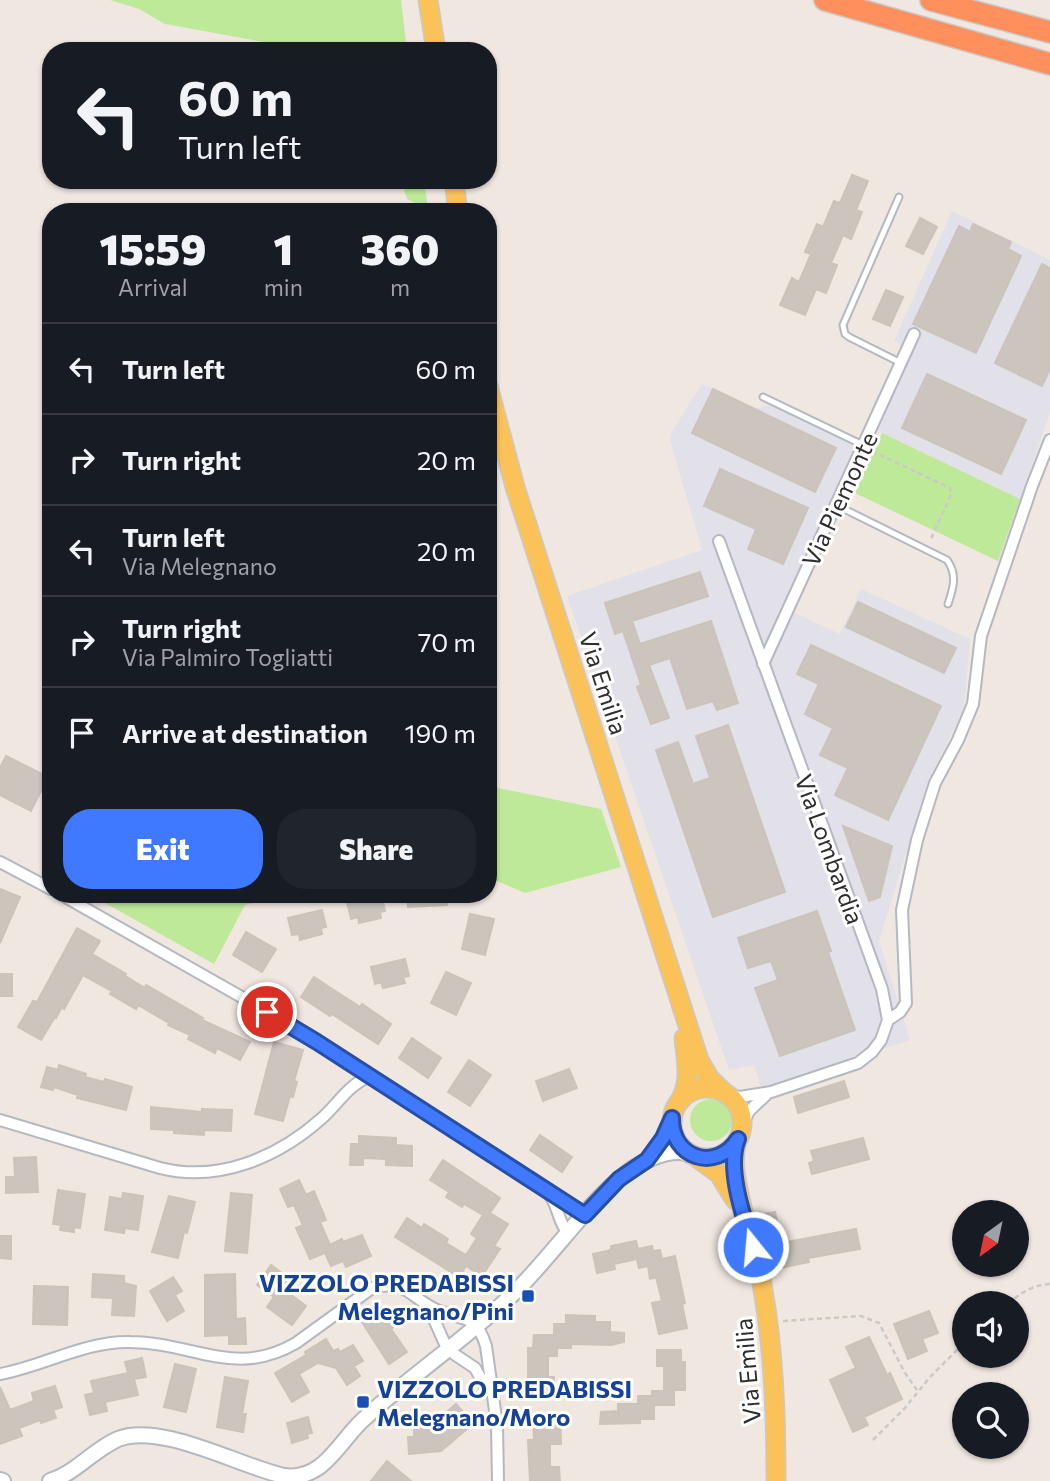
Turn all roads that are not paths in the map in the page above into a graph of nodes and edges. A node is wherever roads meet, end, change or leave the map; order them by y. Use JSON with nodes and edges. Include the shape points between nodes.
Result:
{"nodes":[{"id":1,"x":428,"y":0,"type":"edge"},
{"id":2,"x":825,"y":0,"type":"edge"},
{"id":3,"x":931,"y":0,"type":"edge"},
{"id":4,"x":1050,"y":32,"type":"edge"},
{"id":5,"x":435,"y":42,"type":"edge"},
{"id":6,"x":1050,"y":64,"type":"edge"},
{"id":7,"x":899,"y":197,"type":"dead end"},
{"id":8,"x":914,"y":334,"type":"dead end"},
{"id":9,"x":901,"y":363,"type":"junction"},
{"id":10,"x":763,"y":397,"type":"dead end"},
{"id":11,"x":497,"y":420,"type":"edge"},
{"id":12,"x":1050,"y":440,"type":"edge"},
{"id":13,"x":863,"y":446,"type":"junction"},
{"id":14,"x":836,"y":505,"type":"junction"},
{"id":15,"x":719,"y":541,"type":"dead end"},
{"id":16,"x":948,"y":604,"type":"dead end"},
{"id":17,"x":763,"y":664,"type":"junction"},
{"id":18,"x":0,"y":862,"type":"edge"},
{"id":19,"x":42,"y":884,"type":"edge"},
{"id":20,"x":76,"y":903,"type":"edge"},
{"id":21,"x":677,"y":993,"type":"junction"},
{"id":22,"x":888,"y":1020,"type":"junction"},
{"id":23,"x":370,"y":1076,"type":"junction"},
{"id":24,"x":771,"y":1092,"type":"junction"},
{"id":25,"x":727,"y":1095,"type":"junction"},
{"id":26,"x":676,"y":1110,"type":"junction"},
{"id":27,"x":0,"y":1120,"type":"edge"},
{"id":28,"x":739,"y":1133,"type":"junction"},
{"id":29,"x":692,"y":1155,"type":"junction"},
{"id":30,"x":647,"y":1160,"type":"junction"},
{"id":31,"x":548,"y":1193,"type":"junction"},
{"id":32,"x":585,"y":1215,"type":"junction"},
{"id":33,"x":744,"y":1218,"type":"junction"},
{"id":34,"x":568,"y":1233,"type":"junction"},
{"id":35,"x":423,"y":1300,"type":"junction"},
{"id":36,"x":476,"y":1326,"type":"junction"},
{"id":37,"x":448,"y":1349,"type":"junction"},
{"id":38,"x":0,"y":1374,"type":"edge"},
{"id":39,"x":493,"y":1402,"type":"junction"},
{"id":40,"x":50,"y":1481,"type":"edge"},
{"id":41,"x":498,"y":1481,"type":"edge"},
{"id":42,"x":776,"y":1481,"type":"edge"}],
"edges":[{"from":1,"to":5,"type":"main road"},
{"from":2,"to":6,"type":"highway"},
{"from":3,"to":4,"type":"highway"},
{"from":7,"to":9,"type":"lane","via":[[843,331]]},
{"from":8,"to":9,"type":"street","name":"Via Piemonte"},
{"from":9,"to":13,"type":"street","name":"Via Piemonte"},
{"from":10,"to":13,"type":"lane"},
{"from":11,"to":21,"type":"main road","name":"Via Emilia"},
{"from":12,"to":22,"type":"street","via":[[981,636],[973,704],[935,783],[917,840],[902,911],[906,1003]]},
{"from":13,"to":14,"type":"street","name":"Via Piemonte"},
{"from":14,"to":16,"type":"lane","via":[[940,555],[951,566],[954,583]]},
{"from":14,"to":17,"type":"street","name":"Via Piemonte"},
{"from":15,"to":17,"type":"street","name":"Via Lombardia"},
{"from":17,"to":22,"type":"street","name":"Via Lombardia","via":[[882,989]]},
{"from":18,"to":19,"type":"street"},
{"from":20,"to":23,"type":"street","via":[[282,1020]]},
{"from":21,"to":25,"type":"main road","name":"Via Emilia","via":[[702,1065]]},
{"from":21,"to":26,"type":"main road","name":"Via Emilia","via":[[688,1070]]},
{"from":22,"to":24,"type":"street","via":[[881,1040],[858,1063]]},
{"from":23,"to":27,"type":"street","via":[[356,1082],[321,1118],[274,1152],[201,1173],[174,1172]]},
{"from":23,"to":31,"type":"street"},
{"from":24,"to":25,"type":"street"},
{"from":24,"to":28,"type":"street","via":[[755,1104]]},
{"from":25,"to":26,"type":"main road","via":[[701,1089],[688,1094]]},
{"from":25,"to":28,"type":"main road","via":[[739,1110]]},
{"from":26,"to":29,"type":"main road","via":[[676,1139]]},
{"from":26,"to":30,"type":"street"},
{"from":28,"to":29,"type":"main road","via":[[729,1150],[719,1156]]},
{"from":28,"to":33,"type":"main road","name":"Via Emilia","via":[[734,1160]]},
{"from":29,"to":30,"type":"street","via":[[680,1152]]},
{"from":29,"to":33,"type":"main road","name":"Via Emilia","via":[[723,1179]]},
{"from":30,"to":32,"type":"street","via":[[619,1179]]},
{"from":31,"to":32,"type":"street"},
{"from":31,"to":34,"type":"street"},
{"from":32,"to":34,"type":"street"},
{"from":33,"to":42,"type":"main road","name":"Via Emilia","via":[[769,1322]]},
{"from":34,"to":36,"type":"street"},
{"from":35,"to":36,"type":"street"},
{"from":35,"to":37,"type":"street"},
{"from":35,"to":38,"type":"street","via":[[400,1287],[372,1288],[285,1350],[255,1359],[120,1342]]},
{"from":36,"to":37,"type":"street"},
{"from":36,"to":39,"type":"street","via":[[486,1346]]},
{"from":37,"to":39,"type":"street","via":[[475,1368]]},
{"from":37,"to":40,"type":"street","via":[[362,1420],[327,1462],[307,1475],[274,1474],[172,1439],[143,1434],[117,1440]]},
{"from":39,"to":41,"type":"street"}]}
